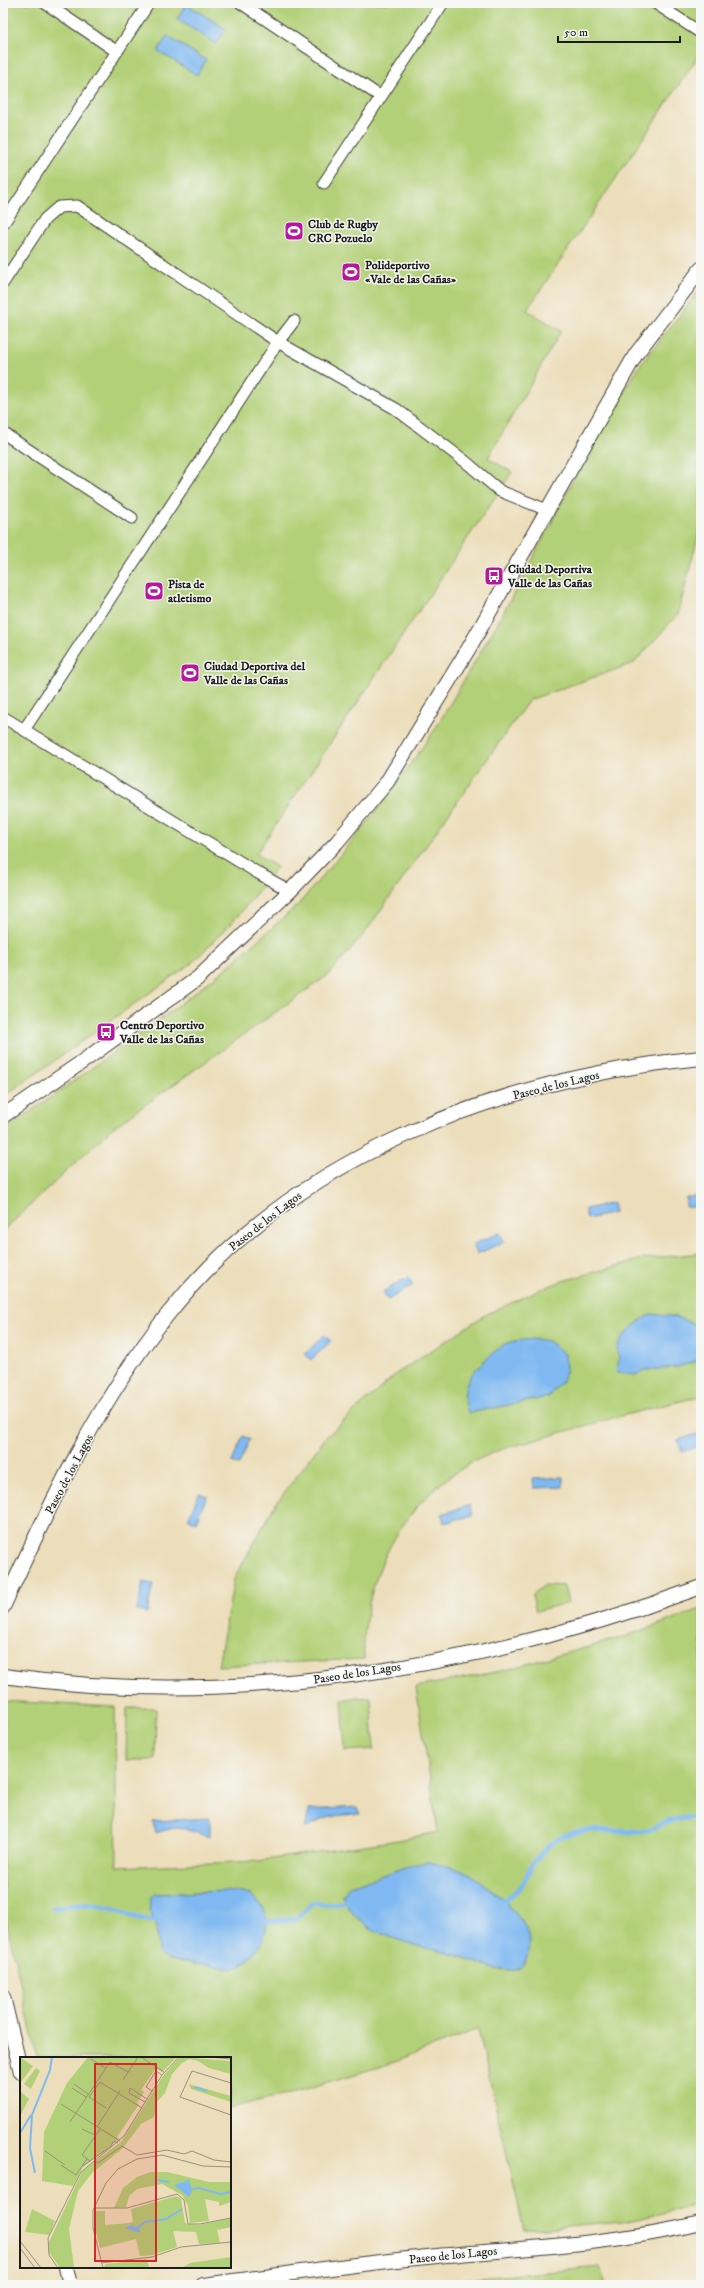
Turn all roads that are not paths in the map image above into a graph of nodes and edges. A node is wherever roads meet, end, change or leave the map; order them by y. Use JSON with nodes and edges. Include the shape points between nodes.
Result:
{"nodes":[{"id":1,"x":45,"y":3,"type":"edge"},
{"id":2,"x":150,"y":3,"type":"edge"},
{"id":3,"x":241,"y":3,"type":"edge"},
{"id":4,"x":443,"y":3,"type":"edge"},
{"id":5,"x":655,"y":3,"type":"edge"},
{"id":6,"x":701,"y":33,"type":"edge"},
{"id":7,"x":116,"y":51,"type":"junction"},
{"id":8,"x":380,"y":97,"type":"junction"},
{"id":9,"x":324,"y":183,"type":"dead end"},
{"id":10,"x":3,"y":224,"type":"edge"},
{"id":11,"x":701,"y":269,"type":"edge"},
{"id":12,"x":3,"y":283,"type":"edge"},
{"id":13,"x":294,"y":321,"type":"dead end"},
{"id":14,"x":278,"y":342,"type":"junction"},
{"id":15,"x":3,"y":433,"type":"edge"},
{"id":16,"x":547,"y":510,"type":"junction"},
{"id":17,"x":132,"y":518,"type":"dead end"},
{"id":18,"x":3,"y":717,"type":"edge"},
{"id":19,"x":24,"y":730,"type":"junction"},
{"id":20,"x":290,"y":891,"type":"junction"},
{"id":21,"x":701,"y":1058,"type":"edge"},
{"id":22,"x":3,"y":1116,"type":"edge"},
{"id":23,"x":701,"y":1587,"type":"edge"},
{"id":24,"x":3,"y":1607,"type":"edge"},
{"id":25,"x":3,"y":1676,"type":"edge"},
{"id":26,"x":3,"y":1997,"type":"edge"},
{"id":27,"x":20,"y":2068,"type":"edge"},
{"id":28,"x":701,"y":2223,"type":"edge"},
{"id":29,"x":66,"y":2268,"type":"edge"},
{"id":30,"x":70,"y":2285,"type":"edge"},
{"id":31,"x":203,"y":2285,"type":"edge"}],
"edges":[{"from":1,"to":7,"type":"street"},
{"from":2,"to":7,"type":"street"},
{"from":3,"to":8,"type":"street"},
{"from":4,"to":8,"type":"street"},
{"from":5,"to":6,"type":"street"},
{"from":7,"to":10,"type":"street"},
{"from":8,"to":9,"type":"street"},
{"from":11,"to":16,"type":"street","via":[[636,354]]},
{"from":12,"to":14,"type":"street","via":[[45,219],[59,208],[77,206]]},
{"from":13,"to":14,"type":"street"},
{"from":14,"to":16,"type":"street","via":[[396,409],[500,491]]},
{"from":14,"to":19,"type":"street"},
{"from":15,"to":17,"type":"street"},
{"from":16,"to":20,"type":"street","via":[[470,648],[387,782],[337,842]]},
{"from":18,"to":19,"type":"street"},
{"from":19,"to":20,"type":"street"},
{"from":20,"to":22,"type":"street","via":[[198,978]]},
{"from":21,"to":24,"type":"street","name":"Paseo de los Lagos","via":[[585,1076],[486,1103],[359,1156],[271,1213],[229,1248],[193,1284],[167,1314],[135,1360],[104,1408],[66,1476]]},
{"from":23,"to":25,"type":"street","name":"Paseo de los Lagos","via":[[556,1633],[464,1654],[319,1680],[242,1686],[147,1688]]},
{"from":26,"to":27,"type":"street"},
{"from":28,"to":31,"type":"street","name":"Paseo de los Lagos","via":[[654,2234],[601,2242],[435,2256]]},
{"from":29,"to":30,"type":"street"}]}
